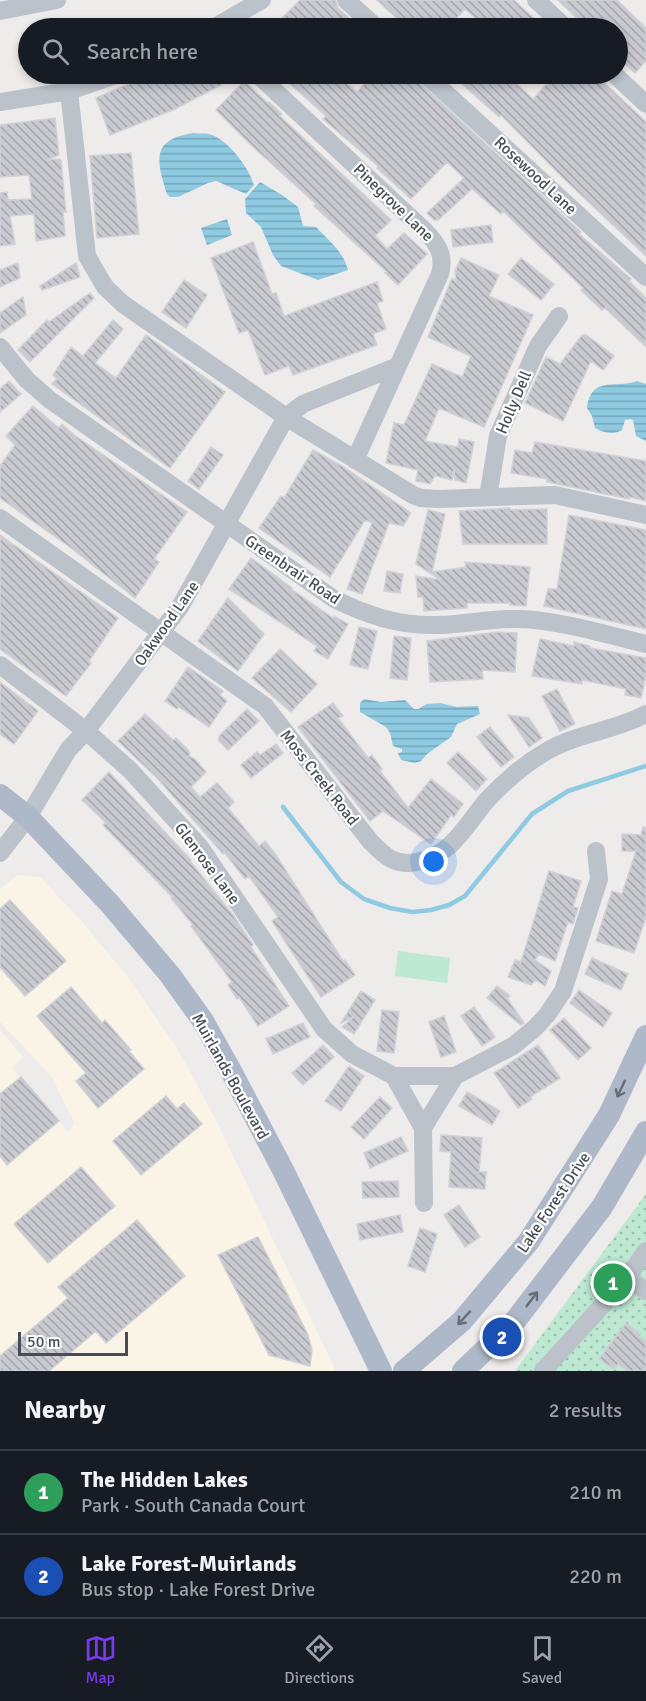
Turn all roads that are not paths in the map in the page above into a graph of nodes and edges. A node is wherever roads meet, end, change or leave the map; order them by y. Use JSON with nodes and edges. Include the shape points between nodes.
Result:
{"nodes":[{"id":1,"x":57,"y":0,"type":"edge"},
{"id":2,"x":262,"y":0,"type":"edge"},
{"id":3,"x":346,"y":0,"type":"edge"},
{"id":4,"x":536,"y":0,"type":"edge"},
{"id":5,"x":0,"y":11,"type":"edge"},
{"id":6,"x":232,"y":18,"type":"edge"},
{"id":7,"x":366,"y":18,"type":"edge"},
{"id":8,"x":555,"y":18,"type":"edge"},
{"id":9,"x":90,"y":84,"type":"edge"},
{"id":10,"x":268,"y":84,"type":"edge"},
{"id":11,"x":436,"y":84,"type":"edge"},
{"id":12,"x":625,"y":84,"type":"edge"},
{"id":13,"x":69,"y":91,"type":"junction"},
{"id":14,"x":0,"y":102,"type":"edge"},
{"id":15,"x":646,"y":104,"type":"edge"},
{"id":16,"x":646,"y":277,"type":"edge"},
{"id":17,"x":559,"y":316,"type":"dead end"},
{"id":18,"x":0,"y":347,"type":"edge"},
{"id":19,"x":398,"y":366,"type":"junction"},
{"id":20,"x":286,"y":417,"type":"junction"},
{"id":21,"x":355,"y":460,"type":"junction"},
{"id":22,"x":488,"y":497,"type":"junction"},
{"id":23,"x":646,"y":515,"type":"edge"},
{"id":24,"x":0,"y":518,"type":"edge"},
{"id":25,"x":226,"y":524,"type":"junction"},
{"id":26,"x":161,"y":633,"type":"junction"},
{"id":27,"x":646,"y":644,"type":"edge"},
{"id":28,"x":0,"y":665,"type":"edge"},
{"id":29,"x":646,"y":714,"type":"edge"},
{"id":30,"x":86,"y":731,"type":"junction"},
{"id":31,"x":0,"y":795,"type":"edge"},
{"id":32,"x":28,"y":817,"type":"junction"},
{"id":33,"x":596,"y":851,"type":"dead end"},
{"id":34,"x":0,"y":853,"type":"edge"},
{"id":35,"x":646,"y":1036,"type":"edge"},
{"id":36,"x":394,"y":1076,"type":"junction"},
{"id":37,"x":455,"y":1076,"type":"junction"},
{"id":38,"x":423,"y":1128,"type":"junction"},
{"id":39,"x":646,"y":1132,"type":"edge"},
{"id":40,"x":424,"y":1203,"type":"dead end"},
{"id":41,"x":646,"y":1251,"type":"edge"},
{"id":42,"x":627,"y":1278,"type":"junction"},
{"id":43,"x":646,"y":1291,"type":"edge"},
{"id":44,"x":381,"y":1371,"type":"edge"},
{"id":45,"x":404,"y":1371,"type":"edge"},
{"id":46,"x":463,"y":1371,"type":"edge"},
{"id":47,"x":543,"y":1371,"type":"edge"}],
"edges":[{"from":1,"to":5,"type":"street"},
{"from":2,"to":6,"type":"street"},
{"from":3,"to":7,"type":"street"},
{"from":4,"to":8,"type":"street"},
{"from":9,"to":13,"type":"street"},
{"from":10,"to":19,"type":"street","name":"Pinegrove Lane","via":[[424,230],[441,251],[440,274]]},
{"from":11,"to":16,"type":"street","name":"Rosewood Lane"},
{"from":12,"to":15,"type":"street"},
{"from":13,"to":14,"type":"street"},
{"from":13,"to":20,"type":"street","via":[[87,256],[105,287],[123,304]]},
{"from":17,"to":22,"type":"street","name":"Holly Dell","via":[[538,346],[498,436]]},
{"from":18,"to":25,"type":"street","name":"Greenbrair Road","via":[[27,380],[50,400]]},
{"from":19,"to":20,"type":"street","via":[[303,404]]},
{"from":19,"to":21,"type":"street","name":"Pinegrove Lane"},
{"from":20,"to":21,"type":"street"},
{"from":20,"to":25,"type":"street","name":"Oakwood Lane"},
{"from":21,"to":22,"type":"street","via":[[421,498]]},
{"from":22,"to":23,"type":"street","via":[[555,495]]},
{"from":24,"to":26,"type":"street","name":"Moss Creek Road"},
{"from":25,"to":26,"type":"street","name":"Oakwood Lane","via":[[180,607]]},
{"from":25,"to":27,"type":"street","name":"Greenbrair Road","via":[[334,599],[373,617],[436,625],[542,621]]},
{"from":26,"to":29,"type":"street","name":"Moss Creek Road","via":[[265,706],[370,841],[390,859],[401,863],[434,858],[446,850],[506,782],[546,752],[582,735]]},
{"from":26,"to":30,"type":"street","name":"Oakwood Lane"},
{"from":28,"to":30,"type":"street","name":"Glenrose Lane"},
{"from":30,"to":32,"type":"street","name":"Oakwood Lane","via":[[68,750]]},
{"from":30,"to":36,"type":"street","name":"Glenrose Lane","via":[[130,770],[200,847],[324,1029],[352,1054]]},
{"from":31,"to":32,"type":"main road","name":"Muirlands Boulevard"},
{"from":32,"to":34,"type":"street","name":"Oakwood Lane"},
{"from":32,"to":44,"type":"main road","name":"Muirlands Boulevard","via":[[110,904],[203,1021],[283,1170]]},
{"from":33,"to":37,"type":"street","name":"Glenrose Lane","via":[[599,879],[563,991],[536,1028],[513,1046]]},
{"from":35,"to":45,"type":"main road","name":"Lake Forest Drive","one_way":true,"via":[[609,1115],[529,1241],[462,1321]]},
{"from":36,"to":37,"type":"street","name":"Glenrose Lane"},
{"from":36,"to":38,"type":"street"},
{"from":37,"to":38,"type":"street"},
{"from":38,"to":40,"type":"street"},
{"from":46,"to":39,"type":"main road","one_way":true,"via":[[515,1320],[602,1207]]},
{"from":41,"to":42,"type":"street"},
{"from":42,"to":43,"type":"street"},
{"from":42,"to":47,"type":"street"}]}
